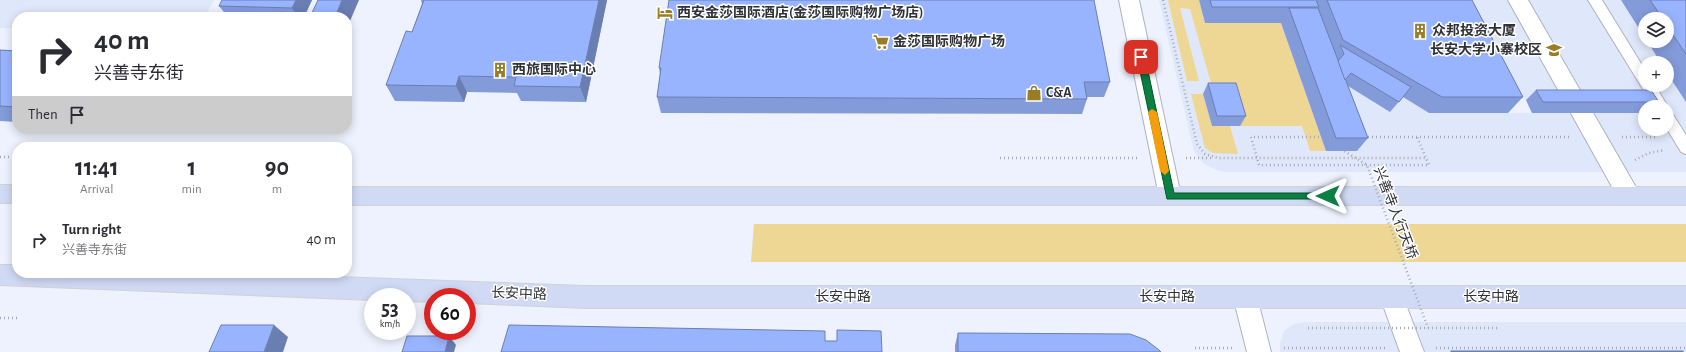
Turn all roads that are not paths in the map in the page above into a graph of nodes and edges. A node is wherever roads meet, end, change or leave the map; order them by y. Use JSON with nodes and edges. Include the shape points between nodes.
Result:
{"nodes":[{"id":1,"x":1129,"y":0,"type":"edge"},
{"id":2,"x":1518,"y":0,"type":"edge"},
{"id":3,"x":1595,"y":0,"type":"edge"},
{"id":4,"x":1638,"y":71,"type":"edge"},
{"id":5,"x":1674,"y":128,"type":"edge"},
{"id":6,"x":1683,"y":143,"type":"edge"},
{"id":7,"x":0,"y":194,"type":"edge"},
{"id":8,"x":12,"y":194,"type":"edge"},
{"id":9,"x":352,"y":196,"type":"edge"},
{"id":10,"x":1170,"y":196,"type":"junction"},
{"id":11,"x":1629,"y":196,"type":"junction"},
{"id":12,"x":1686,"y":196,"type":"edge"},
{"id":13,"x":0,"y":275,"type":"edge"},
{"id":14,"x":12,"y":275,"type":"edge"},
{"id":15,"x":80,"y":278,"type":"edge"},
{"id":16,"x":1245,"y":297,"type":"junction"},
{"id":17,"x":1392,"y":297,"type":"junction"},
{"id":18,"x":1686,"y":297,"type":"edge"},
{"id":19,"x":1259,"y":350,"type":"edge"},
{"id":20,"x":1411,"y":350,"type":"edge"}],
"edges":[{"from":1,"to":10,"type":"street"},
{"from":2,"to":11,"type":"street"},
{"from":3,"to":4,"type":"lane"},
{"from":5,"to":6,"type":"lane"},
{"from":7,"to":8,"type":"main road"},
{"from":9,"to":10,"type":"main road"},
{"from":10,"to":11,"type":"main road"},
{"from":11,"to":12,"type":"main road"},
{"from":13,"to":14,"type":"main road","name":"长安中路"},
{"from":15,"to":16,"type":"main road","name":"长安中路","via":[[586,297]]},
{"from":16,"to":17,"type":"main road","name":"长安中路"},
{"from":16,"to":19,"type":"street"},
{"from":17,"to":18,"type":"main road","name":"长安中路"},
{"from":17,"to":20,"type":"street"}]}
